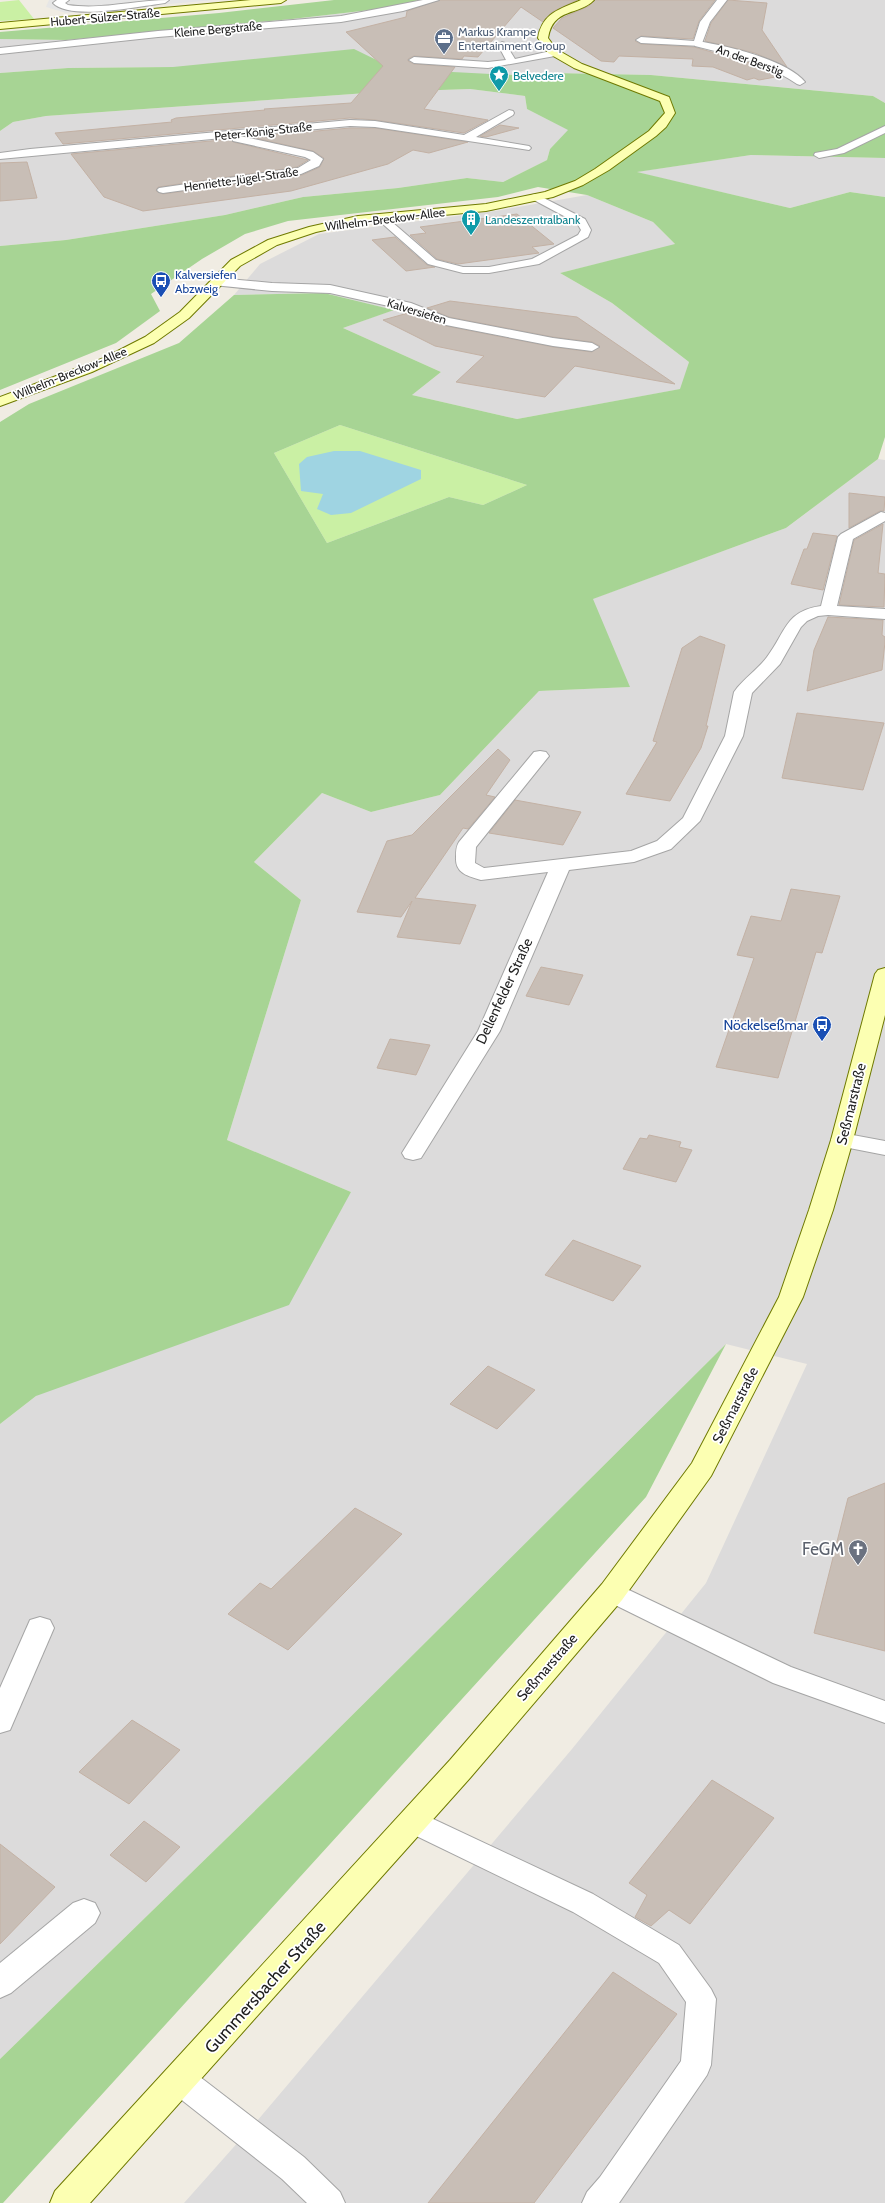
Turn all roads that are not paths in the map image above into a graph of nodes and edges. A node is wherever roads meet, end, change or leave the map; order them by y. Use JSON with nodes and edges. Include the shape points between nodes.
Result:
{"nodes":[{"id":1,"x":65,"y":0,"type":"edge"},
{"id":2,"x":165,"y":0,"type":"edge"},
{"id":3,"x":281,"y":0,"type":"edge"},
{"id":4,"x":434,"y":0,"type":"edge"},
{"id":5,"x":589,"y":0,"type":"edge"},
{"id":6,"x":722,"y":0,"type":"edge"},
{"id":7,"x":243,"y":2,"type":"edge"},
{"id":8,"x":0,"y":26,"type":"edge"},
{"id":9,"x":641,"y":40,"type":"dead end"},
{"id":10,"x":698,"y":44,"type":"junction"},
{"id":11,"x":502,"y":45,"type":"dead end"},
{"id":12,"x":0,"y":51,"type":"edge"},
{"id":13,"x":555,"y":53,"type":"junction"},
{"id":14,"x":414,"y":60,"type":"dead end"},
{"id":15,"x":512,"y":62,"type":"junction"},
{"id":16,"x":800,"y":82,"type":"dead end"},
{"id":17,"x":509,"y":113,"type":"dead end"},
{"id":18,"x":885,"y":129,"type":"edge"},
{"id":19,"x":229,"y":135,"type":"junction"},
{"id":20,"x":466,"y":138,"type":"junction"},
{"id":21,"x":525,"y":148,"type":"dead end"},
{"id":22,"x":819,"y":155,"type":"dead end"},
{"id":23,"x":0,"y":156,"type":"edge"},
{"id":24,"x":163,"y":190,"type":"dead end"},
{"id":25,"x":536,"y":197,"type":"junction"},
{"id":26,"x":381,"y":218,"type":"junction"},
{"id":27,"x":217,"y":282,"type":"junction"},
{"id":28,"x":592,"y":348,"type":"dead end"},
{"id":29,"x":0,"y":402,"type":"edge"},
{"id":30,"x":881,"y":517,"type":"dead end"},
{"id":31,"x":828,"y":610,"type":"junction"},
{"id":32,"x":885,"y":614,"type":"edge"},
{"id":33,"x":540,"y":756,"type":"dead end"},
{"id":34,"x":562,"y":865,"type":"junction"},
{"id":35,"x":885,"y":974,"type":"edge"},
{"id":36,"x":842,"y":1140,"type":"junction"},
{"id":37,"x":885,"y":1148,"type":"edge"},
{"id":38,"x":412,"y":1153,"type":"dead end"},
{"id":39,"x":612,"y":1592,"type":"junction"},
{"id":40,"x":40,"y":1628,"type":"dead end"},
{"id":41,"x":885,"y":1712,"type":"edge"},
{"id":42,"x":0,"y":1721,"type":"edge"},
{"id":43,"x":460,"y":1769,"type":"joint"},
{"id":44,"x":414,"y":1822,"type":"junction"},
{"id":45,"x":84,"y":1913,"type":"dead end"},
{"id":46,"x":0,"y":1983,"type":"edge"},
{"id":47,"x":180,"y":2080,"type":"junction"},
{"id":48,"x":67,"y":2203,"type":"edge"},
{"id":49,"x":329,"y":2203,"type":"edge"},
{"id":50,"x":598,"y":2203,"type":"edge"}],
"edges":[{"from":1,"to":2,"type":"lane","via":[[57,3],[64,8],[81,10]]},
{"from":3,"to":7,"type":"street","name":"Hubert-Sülzer-Straße"},
{"from":4,"to":12,"type":"street","name":"Kleine Bergstraße","via":[[406,8],[352,17]]},
{"from":5,"to":13,"type":"street","name":"Wilhelm-Breckow-Allee","via":[[559,13],[545,26],[543,38]]},
{"from":6,"to":10,"type":"street","name":"An der Berstig","via":[[705,22]]},
{"from":7,"to":8,"type":"street","name":"Hubert-Sülzer-Straße"},
{"from":9,"to":10,"type":"street","name":"An der Berstig"},
{"from":10,"to":16,"type":"lane","name":"An der Berstig","via":[[719,47],[776,67]]},
{"from":11,"to":15,"type":"lane"},
{"from":13,"to":15,"type":"lane"},
{"from":13,"to":25,"type":"street","name":"Wilhelm-Breckow-Allee","via":[[578,66],[664,99],[670,113],[665,125],[608,165],[579,182]]},
{"from":14,"to":15,"type":"lane","via":[[488,65]]},
{"from":17,"to":20,"type":"street"},
{"from":18,"to":22,"type":"lane","via":[[840,151]]},
{"from":19,"to":20,"type":"street","name":"Peter-König-Straße","via":[[350,123],[375,124]]},
{"from":19,"to":23,"type":"street","name":"Peter-König-Straße"},
{"from":19,"to":24,"type":"street","name":"Henriette-Jügel-Straße","via":[[240,141],[317,158],[315,164],[301,171]]},
{"from":20,"to":21,"type":"street","name":"Peter-König-Straße"},
{"from":25,"to":26,"type":"street","name":"Wilhelm-Breckow-Allee","via":[[485,207]]},
{"from":25,"to":26,"type":"lane","via":[[581,221],[586,230],[583,237],[535,262],[489,270],[463,270],[432,262]]},
{"from":26,"to":27,"type":"street","name":"Wilhelm-Breckow-Allee","via":[[328,225],[280,238],[237,262]]},
{"from":27,"to":28,"type":"street","name":"Kalversiefen","via":[[272,288],[330,289],[406,306],[446,321]]},
{"from":27,"to":29,"type":"street","name":"Wilhelm-Breckow-Allee","via":[[169,327],[116,357]]},
{"from":30,"to":31,"type":"street","via":[[846,537]]},
{"from":31,"to":32,"type":"street"},
{"from":31,"to":34,"type":"street","via":[[814,612],[797,622],[774,660],[743,692],[734,736],[691,821],[664,845],[634,856]]},
{"from":33,"to":34,"type":"street","via":[[466,846],[465,866],[481,874]]},
{"from":34,"to":38,"type":"street","name":"Dellenfelder Straße","via":[[488,1032]]},
{"from":35,"to":36,"type":"street","name":"Seßmarstraße"},
{"from":36,"to":37,"type":"street"},
{"from":36,"to":39,"type":"street","name":"Seßmarstraße","via":[[791,1297],[702,1469]]},
{"from":39,"to":41,"type":"lane","via":[[782,1675]]},
{"from":39,"to":43,"type":"street","name":"Seßmarstraße"},
{"from":40,"to":42,"type":"street"},
{"from":43,"to":44,"type":"street","name":"Gummersbacher Straße"},
{"from":44,"to":47,"type":"street","name":"Gummersbacher Straße"},
{"from":44,"to":50,"type":"lane","via":[[583,1903],[668,1954],[701,1999],[696,2065]]},
{"from":45,"to":46,"type":"street"},
{"from":47,"to":48,"type":"street","name":"Gummersbacher Straße"},
{"from":47,"to":49,"type":"lane","via":[[293,2168]]}]}
